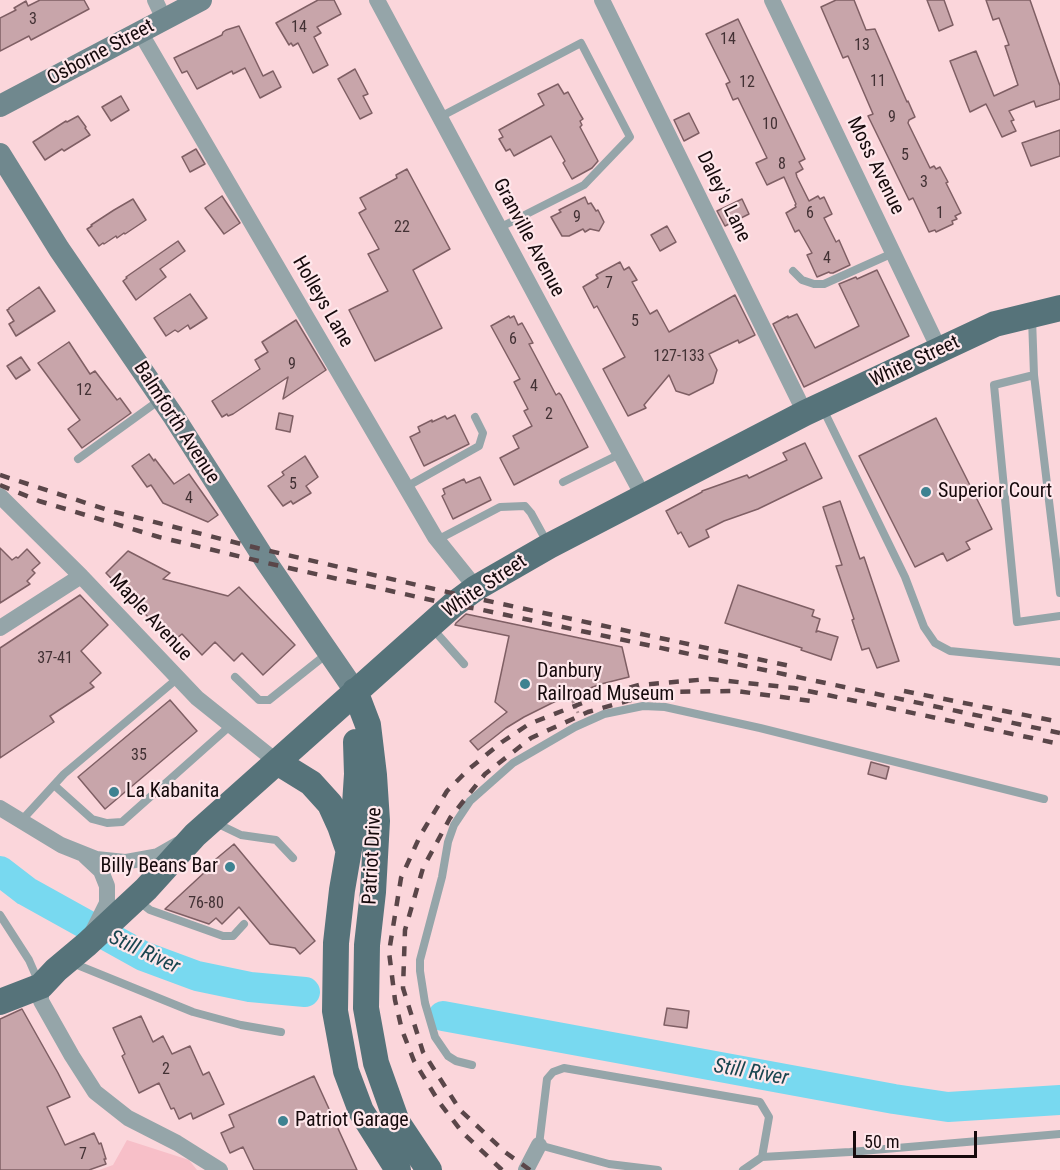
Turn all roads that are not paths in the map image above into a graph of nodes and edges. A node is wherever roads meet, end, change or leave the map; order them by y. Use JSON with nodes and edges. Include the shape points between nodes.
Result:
{"nodes":[{"id":1,"x":201,"y":0,"type":"edge"},
{"id":2,"x":377,"y":0,"type":"edge"},
{"id":3,"x":602,"y":0,"type":"edge"},
{"id":4,"x":772,"y":0,"type":"edge"},
{"id":5,"x":160,"y":10,"type":"edge"},
{"id":6,"x":140,"y":32,"type":"junction"},
{"id":7,"x":0,"y":106,"type":"edge"},
{"id":8,"x":440,"y":117,"type":"junction"},
{"id":9,"x":0,"y":154,"type":"edge"},
{"id":10,"x":499,"y":228,"type":"junction"},
{"id":11,"x":893,"y":253,"type":"junction"},
{"id":12,"x":793,"y":271,"type":"dead end"},
{"id":13,"x":1060,"y":308,"type":"edge"},
{"id":14,"x":1031,"y":314,"type":"junction"},
{"id":15,"x":940,"y":351,"type":"junction"},
{"id":16,"x":1034,"y":375,"type":"junction"},
{"id":17,"x":161,"y":399,"type":"junction"},
{"id":18,"x":813,"y":410,"type":"junction"},
{"id":19,"x":474,"y":417,"type":"dead end"},
{"id":20,"x":620,"y":454,"type":"junction"},
{"id":21,"x":78,"y":459,"type":"dead end"},
{"id":22,"x":563,"y":482,"type":"dead end"},
{"id":23,"x":406,"y":487,"type":"junction"},
{"id":24,"x":0,"y":496,"type":"edge"},
{"id":25,"x":643,"y":496,"type":"junction"},
{"id":26,"x":437,"y":540,"type":"junction"},
{"id":27,"x":549,"y":546,"type":"junction"},
{"id":28,"x":81,"y":576,"type":"junction"},
{"id":29,"x":476,"y":588,"type":"junction"},
{"id":30,"x":1060,"y":593,"type":"edge"},
{"id":31,"x":1060,"y":616,"type":"edge"},
{"id":32,"x":430,"y":626,"type":"junction"},
{"id":33,"x":0,"y":628,"type":"edge"},
{"id":34,"x":329,"y":653,"type":"junction"},
{"id":35,"x":1060,"y":662,"type":"edge"},
{"id":36,"x":464,"y":664,"type":"dead end"},
{"id":37,"x":235,"y":677,"type":"dead end"},
{"id":38,"x":178,"y":678,"type":"junction"},
{"id":39,"x":355,"y":691,"type":"junction"},
{"id":40,"x":231,"y":725,"type":"junction"},
{"id":41,"x":277,"y":762,"type":"junction"},
{"id":42,"x":54,"y":785,"type":"junction"},
{"id":43,"x":1044,"y":799,"type":"dead end"},
{"id":44,"x":0,"y":808,"type":"edge"},
{"id":45,"x":21,"y":821,"type":"junction"},
{"id":46,"x":203,"y":828,"type":"junction"},
{"id":47,"x":348,"y":852,"type":"junction"},
{"id":48,"x":83,"y":854,"type":"junction"},
{"id":49,"x":293,"y":858,"type":"dead end"},
{"id":50,"x":122,"y":904,"type":"junction"},
{"id":51,"x":0,"y":915,"type":"edge"},
{"id":52,"x":244,"y":924,"type":"dead end"},
{"id":53,"x":78,"y":952,"type":"junction"},
{"id":54,"x":40,"y":986,"type":"junction"},
{"id":55,"x":0,"y":1002,"type":"edge"},
{"id":56,"x":281,"y":1032,"type":"dead end"},
{"id":57,"x":472,"y":1065,"type":"dead end"},
{"id":58,"x":1060,"y":1134,"type":"edge"},
{"id":59,"x":539,"y":1145,"type":"junction"},
{"id":60,"x":762,"y":1157,"type":"junction"},
{"id":61,"x":220,"y":1170,"type":"edge"},
{"id":62,"x":398,"y":1170,"type":"edge"},
{"id":63,"x":429,"y":1170,"type":"edge"},
{"id":64,"x":526,"y":1170,"type":"edge"},
{"id":65,"x":658,"y":1170,"type":"edge"},
{"id":66,"x":743,"y":1170,"type":"edge"}],
"edges":[{"from":1,"to":5,"type":"street","name":"Osborne Street"},
{"from":2,"to":8,"type":"street","name":"Granville Avenue"},
{"from":3,"to":18,"type":"street","name":"Daley's Lane"},
{"from":4,"to":11,"type":"street","name":"Moss Avenue"},
{"from":5,"to":6,"type":"street","name":"Osborne Street"},
{"from":6,"to":7,"type":"street","name":"Osborne Street"},
{"from":6,"to":23,"type":"street","name":"Holleys Lane"},
{"from":8,"to":10,"type":"street","name":"Granville Avenue"},
{"from":8,"to":10,"type":"lane","via":[[581,43],[630,137],[584,185]]},
{"from":9,"to":17,"type":"street","name":"Balmforth Avenue"},
{"from":10,"to":20,"type":"street","name":"Granville Avenue"},
{"from":11,"to":12,"type":"lane","via":[[824,284],[802,280]]},
{"from":11,"to":15,"type":"street","name":"Moss Avenue"},
{"from":13,"to":14,"type":"main road","name":"White Street"},
{"from":14,"to":15,"type":"main road","name":"White Street","via":[[995,324]]},
{"from":14,"to":16,"type":"lane"},
{"from":15,"to":18,"type":"main road","name":"White Street"},
{"from":16,"to":30,"type":"lane"},
{"from":16,"to":31,"type":"lane","via":[[994,385],[1017,622]]},
{"from":17,"to":21,"type":"lane"},
{"from":17,"to":34,"type":"street","name":"Balmforth Avenue"},
{"from":18,"to":25,"type":"main road","name":"White Street"},
{"from":18,"to":35,"type":"lane","via":[[905,577],[924,627],[935,643],[950,651]]},
{"from":19,"to":23,"type":"lane","via":[[483,433],[480,446]]},
{"from":20,"to":22,"type":"lane"},
{"from":20,"to":25,"type":"street","name":"Granville Avenue"},
{"from":23,"to":26,"type":"street","name":"Holleys Lane"},
{"from":24,"to":28,"type":"street","name":"Maple Avenue"},
{"from":25,"to":27,"type":"main road","name":"White Street"},
{"from":26,"to":27,"type":"lane","via":[[500,507],[525,506]]},
{"from":26,"to":29,"type":"street","name":"Holleys Lane"},
{"from":27,"to":29,"type":"main road","name":"White Street"},
{"from":28,"to":33,"type":"street"},
{"from":28,"to":38,"type":"street","name":"Maple Avenue"},
{"from":29,"to":32,"type":"main road","name":"White Street"},
{"from":32,"to":36,"type":"lane"},
{"from":32,"to":39,"type":"main road","name":"White Street"},
{"from":34,"to":37,"type":"lane","via":[[269,700],[259,700]]},
{"from":34,"to":39,"type":"street","name":"Balmforth Avenue"},
{"from":38,"to":40,"type":"street","name":"Maple Avenue"},
{"from":38,"to":42,"type":"lane"},
{"from":39,"to":41,"type":"main road","name":"White Street"},
{"from":39,"to":47,"type":"main road","name":"Patriot Drive","via":[[357,774]]},
{"from":39,"to":63,"type":"main road","name":"Patriot Drive","via":[[368,725],[376,821],[366,1008],[376,1063],[397,1122]]},
{"from":40,"to":41,"type":"street","name":"Maple Avenue"},
{"from":40,"to":42,"type":"lane","via":[[122,822],[107,824],[92,819]]},
{"from":41,"to":46,"type":"main road","name":"White Street"},
{"from":41,"to":47,"type":"main road","name":"Patriot Drive","via":[[311,783],[330,804]]},
{"from":42,"to":45,"type":"lane"},
{"from":43,"to":57,"type":"lane","via":[[665,706],[604,714],[513,763],[470,801],[454,825],[420,971],[435,1037],[448,1056]]},
{"from":44,"to":45,"type":"street"},
{"from":45,"to":48,"type":"street"},
{"from":46,"to":48,"type":"street","via":[[158,856],[125,862]]},
{"from":46,"to":49,"type":"lane","via":[[276,840]]},
{"from":46,"to":50,"type":"main road","name":"White Street"},
{"from":47,"to":62,"type":"main road","name":"Patriot Drive","via":[[336,943],[335,1011],[346,1071],[361,1111]]},
{"from":48,"to":50,"type":"street","via":[[101,871]]},
{"from":50,"to":52,"type":"lane","via":[[223,936],[232,936]]},
{"from":50,"to":53,"type":"main road","name":"White Street"},
{"from":51,"to":54,"type":"lane"},
{"from":53,"to":54,"type":"main road","name":"White Street"},
{"from":53,"to":56,"type":"lane","via":[[193,1012]]},
{"from":54,"to":55,"type":"main road","name":"White Street"},
{"from":54,"to":61,"type":"street","via":[[41,1001],[95,1092],[128,1118]]},
{"from":58,"to":60,"type":"lane"},
{"from":59,"to":60,"type":"lane","via":[[548,1079],[564,1068],[760,1102],[769,1117]]},
{"from":59,"to":64,"type":"street"},
{"from":59,"to":65,"type":"lane","via":[[609,1164]]},
{"from":60,"to":66,"type":"lane"}]}
